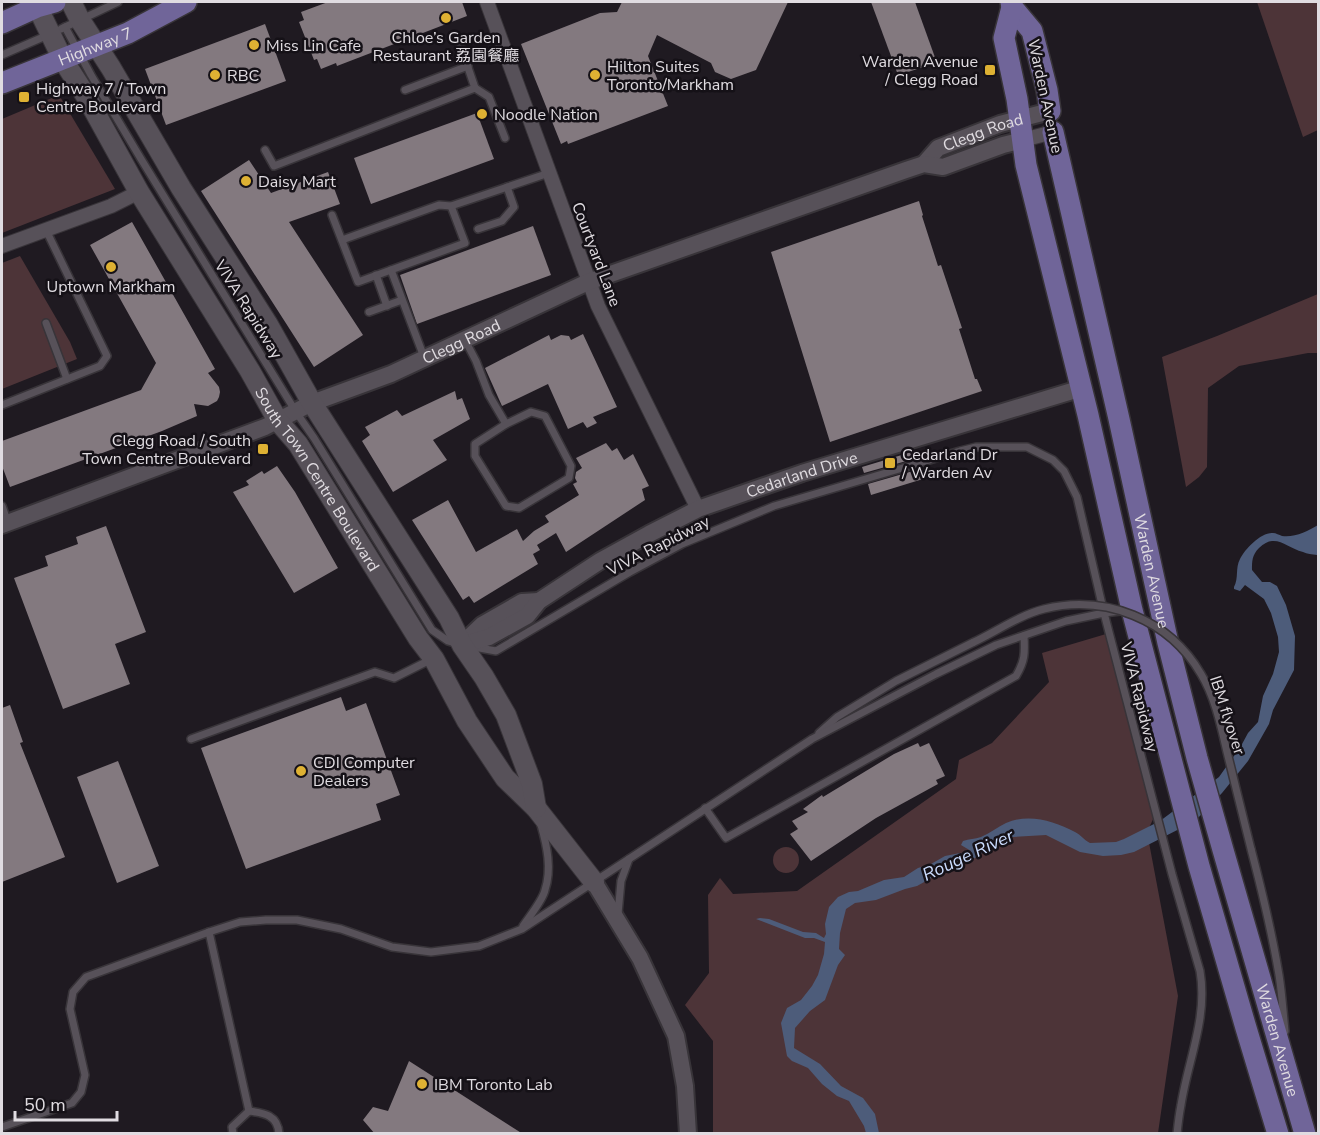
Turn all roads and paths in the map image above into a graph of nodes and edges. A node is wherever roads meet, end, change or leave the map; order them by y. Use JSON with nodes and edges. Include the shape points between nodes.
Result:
{"nodes":[{"id":1,"x":71,"y":2,"type":"edge"},
{"id":2,"x":118,"y":2,"type":"edge"},
{"id":3,"x":186,"y":2,"type":"edge"},
{"id":4,"x":487,"y":2,"type":"edge"},
{"id":5,"x":42,"y":3,"type":"edge"},
{"id":6,"x":1011,"y":4,"type":"edge"},
{"id":7,"x":2,"y":23,"type":"edge"},
{"id":8,"x":65,"y":27,"type":"junction"},
{"id":9,"x":460,"y":44,"type":"dead end"},
{"id":10,"x":80,"y":53,"type":"junction"},
{"id":11,"x":2,"y":55,"type":"edge"},
{"id":12,"x":468,"y":66,"type":"junction"},
{"id":13,"x":2,"y":83,"type":"edge"},
{"id":14,"x":475,"y":88,"type":"junction"},
{"id":15,"x":405,"y":90,"type":"dead end"},
{"id":16,"x":1050,"y":111,"type":"junction"},
{"id":17,"x":1020,"y":119,"type":"junction"},
{"id":18,"x":1053,"y":132,"type":"junction"},
{"id":19,"x":505,"y":138,"type":"dead end"},
{"id":20,"x":1023,"y":140,"type":"junction"},
{"id":21,"x":265,"y":150,"type":"dead end"},
{"id":22,"x":924,"y":164,"type":"junction"},
{"id":23,"x":549,"y":172,"type":"junction"},
{"id":24,"x":507,"y":187,"type":"junction"},
{"id":25,"x":138,"y":192,"type":"junction"},
{"id":26,"x":451,"y":206,"type":"junction"},
{"id":27,"x":332,"y":215,"type":"dead end"},
{"id":28,"x":477,"y":229,"type":"dead end"},
{"id":29,"x":46,"y":230,"type":"junction"},
{"id":30,"x":342,"y":240,"type":"junction"},
{"id":31,"x":2,"y":246,"type":"edge"},
{"id":32,"x":391,"y":270,"type":"junction"},
{"id":33,"x":376,"y":275,"type":"junction"},
{"id":34,"x":588,"y":282,"type":"junction"},
{"id":35,"x":402,"y":300,"type":"junction"},
{"id":36,"x":387,"y":306,"type":"junction"},
{"id":37,"x":369,"y":312,"type":"dead end"},
{"id":38,"x":46,"y":323,"type":"dead end"},
{"id":39,"x":464,"y":340,"type":"junction"},
{"id":40,"x":424,"y":358,"type":"junction"},
{"id":41,"x":67,"y":379,"type":"junction"},
{"id":42,"x":1082,"y":388,"type":"junction"},
{"id":43,"x":2,"y":405,"type":"edge"},
{"id":44,"x":295,"y":412,"type":"junction"},
{"id":45,"x":506,"y":424,"type":"junction"},
{"id":46,"x":2,"y":506,"type":"edge"},
{"id":47,"x":698,"y":509,"type":"junction"},
{"id":48,"x":5,"y":524,"type":"edge"},
{"id":49,"x":1132,"y":610,"type":"junction"},
{"id":50,"x":1104,"y":613,"type":"junction"},
{"id":51,"x":1024,"y":636,"type":"junction"},
{"id":52,"x":462,"y":645,"type":"junction"},
{"id":53,"x":434,"y":659,"type":"junction"},
{"id":54,"x":513,"y":736,"type":"junction"},
{"id":55,"x":191,"y":739,"type":"dead end"},
{"id":56,"x":812,"y":739,"type":"junction"},
{"id":57,"x":489,"y":753,"type":"junction"},
{"id":58,"x":536,"y":808,"type":"junction"},
{"id":59,"x":705,"y":808,"type":"junction"},
{"id":60,"x":628,"y":859,"type":"junction"},
{"id":61,"x":594,"y":882,"type":"junction"},
{"id":62,"x":617,"y":920,"type":"junction"},
{"id":63,"x":522,"y":929,"type":"junction"},
{"id":64,"x":209,"y":932,"type":"junction"},
{"id":65,"x":1295,"y":1098,"type":"junction"},
{"id":66,"x":249,"y":1111,"type":"junction"},
{"id":67,"x":2,"y":1127,"type":"edge"},
{"id":68,"x":233,"y":1134,"type":"edge"},
{"id":69,"x":279,"y":1134,"type":"edge"},
{"id":70,"x":688,"y":1134,"type":"edge"},
{"id":71,"x":1178,"y":1134,"type":"edge"},
{"id":72,"x":1278,"y":1134,"type":"edge"},
{"id":73,"x":1305,"y":1134,"type":"edge"}],
"edges":[{"from":1,"to":8,"type":"main road"},
{"from":2,"to":8,"type":"lane"},
{"from":3,"to":10,"type":"main road","name":"Highway 7"},
{"from":4,"to":23,"type":"street","name":"Courtyard Lane"},
{"from":5,"to":7,"type":"main road"},
{"from":5,"to":8,"type":"main road"},
{"from":6,"to":16,"type":"main road","name":"Warden Avenue","via":[[1032,31]]},
{"from":6,"to":17,"type":"main road","name":"Warden Avenue","via":[[1004,38]]},
{"from":8,"to":10,"type":"main road"},
{"from":8,"to":10,"type":"main road"},
{"from":8,"to":11,"type":"lane"},
{"from":9,"to":12,"type":"lane"},
{"from":10,"to":13,"type":"main road","name":"Highway 7"},
{"from":10,"to":25,"type":"main road","name":"South Town Centre Boulevard","via":[[86,96]]},
{"from":10,"to":44,"type":"main road","name":"South Town Centre Boulevard","via":[[181,188],[267,323]]},
{"from":12,"to":14,"type":"lane"},
{"from":12,"to":15,"type":"lane"},
{"from":14,"to":19,"type":"lane","via":[[489,97]]},
{"from":14,"to":21,"type":"lane","via":[[274,166]]},
{"from":16,"to":17,"type":"street","name":"Clegg Road"},
{"from":16,"to":18,"type":"main road","name":"Warden Avenue"},
{"from":17,"to":20,"type":"main road","name":"Warden Avenue"},
{"from":17,"to":22,"type":"street","name":"Clegg Road","via":[[938,148]]},
{"from":18,"to":20,"type":"street","name":"Clegg Road"},
{"from":18,"to":65,"type":"main road","name":"Warden Avenue","via":[[1168,643]]},
{"from":20,"to":22,"type":"street","name":"Clegg Road","via":[[944,167]]},
{"from":20,"to":42,"type":"main road","name":"Warden Avenue"},
{"from":22,"to":34,"type":"street","name":"Clegg Road"},
{"from":23,"to":24,"type":"lane"},
{"from":23,"to":34,"type":"street","name":"Courtyard Lane"},
{"from":24,"to":26,"type":"lane"},
{"from":24,"to":28,"type":"lane","via":[[514,207],[502,221]]},
{"from":25,"to":29,"type":"street"},
{"from":25,"to":44,"type":"main road","name":"South Town Centre Boulevard","via":[[250,371]]},
{"from":26,"to":30,"type":"lane","via":[[439,205]]},
{"from":26,"to":32,"type":"lane","via":[[465,243]]},
{"from":27,"to":30,"type":"lane"},
{"from":29,"to":31,"type":"street"},
{"from":29,"to":41,"type":"lane","via":[[107,356],[100,366]]},
{"from":30,"to":33,"type":"lane","via":[[358,282]]},
{"from":32,"to":33,"type":"lane"},
{"from":32,"to":35,"type":"lane"},
{"from":33,"to":36,"type":"lane"},
{"from":34,"to":39,"type":"street","name":"Clegg Road"},
{"from":34,"to":47,"type":"street","name":"Courtyard Lane"},
{"from":35,"to":36,"type":"lane"},
{"from":35,"to":40,"type":"lane"},
{"from":36,"to":37,"type":"lane"},
{"from":38,"to":41,"type":"lane"},
{"from":39,"to":40,"type":"street","name":"Clegg Road"},
{"from":39,"to":45,"type":"lane"},
{"from":40,"to":44,"type":"street","name":"Clegg Road"},
{"from":41,"to":43,"type":"lane"},
{"from":42,"to":47,"type":"street","name":"Cedarland Drive","via":[[802,473]]},
{"from":42,"to":49,"type":"main road","name":"Warden Avenue"},
{"from":44,"to":48,"type":"street","name":"Clegg Road"},
{"from":44,"to":52,"type":"main road","name":"South Town Centre Boulevard","via":[[449,618]]},
{"from":44,"to":53,"type":"main road","name":"South Town Centre Boulevard","via":[[298,444],[393,600]]},
{"from":45,"to":45,"type":"lane","via":[[474,444],[475,456],[506,506],[519,508],[569,478],[571,466],[544,416],[531,412]]},
{"from":46,"to":48,"type":"lane"},
{"from":47,"to":52,"type":"street","name":"Cedarland Drive","via":[[600,561],[539,601],[527,616],[489,637]]},
{"from":49,"to":50,"type":"lane"},
{"from":49,"to":72,"type":"main road","name":"Warden Avenue","via":[[1199,866]]},
{"from":50,"to":51,"type":"lane"},
{"from":50,"to":52,"type":"lane","name":"VIVA Rapidway","via":[[1077,497],[1064,471],[1053,460],[1027,447],[985,446],[774,506],[682,544],[496,651]]},
{"from":50,"to":71,"type":"lane","name":"VIVA Rapidway","via":[[1203,987]]},
{"from":51,"to":56,"type":"lane","via":[[936,674]]},
{"from":51,"to":59,"type":"lane","via":[[1023,664],[1016,676],[726,838]]},
{"from":52,"to":53,"type":"main road","name":"Cedarland Drive"},
{"from":52,"to":54,"type":"main road","name":"South Town Centre Boulevard","via":[[506,715]]},
{"from":53,"to":55,"type":"lane","via":[[394,678],[375,672]]},
{"from":53,"to":57,"type":"main road","name":"South Town Centre Boulevard"},
{"from":54,"to":57,"type":"main road"},
{"from":54,"to":58,"type":"main road","name":"South Town Centre Boulevard"},
{"from":56,"to":59,"type":"lane"},
{"from":56,"to":65,"type":"lane","name":"IBM flyover","bridge":true,"via":[[837,717],[886,687],[1043,609],[1073,604],[1104,606],[1128,612],[1153,625],[1179,645],[1202,674],[1221,729],[1266,905]]},
{"from":57,"to":58,"type":"main road","name":"South Town Centre Boulevard","via":[[505,778]]},
{"from":58,"to":61,"type":"main road","name":"South Town Centre Boulevard"},
{"from":58,"to":63,"type":"lane","via":[[548,847],[548,866],[545,891]]},
{"from":59,"to":60,"type":"lane"},
{"from":60,"to":61,"type":"lane"},
{"from":60,"to":62,"type":"lane"},
{"from":61,"to":62,"type":"street"},
{"from":61,"to":63,"type":"lane"},
{"from":62,"to":70,"type":"street","via":[[640,958],[676,1036]]},
{"from":63,"to":64,"type":"lane","via":[[479,946],[431,952],[392,947],[341,928],[297,920],[240,922]]},
{"from":64,"to":66,"type":"lane"},
{"from":64,"to":67,"type":"lane","via":[[86,977],[73,992],[70,1009],[86,1075],[81,1092],[72,1103]]},
{"from":65,"to":73,"type":"main road","name":"Warden Avenue"},
{"from":66,"to":68,"type":"lane","via":[[232,1127]]},
{"from":66,"to":69,"type":"lane","via":[[268,1114],[279,1127]]}]}
